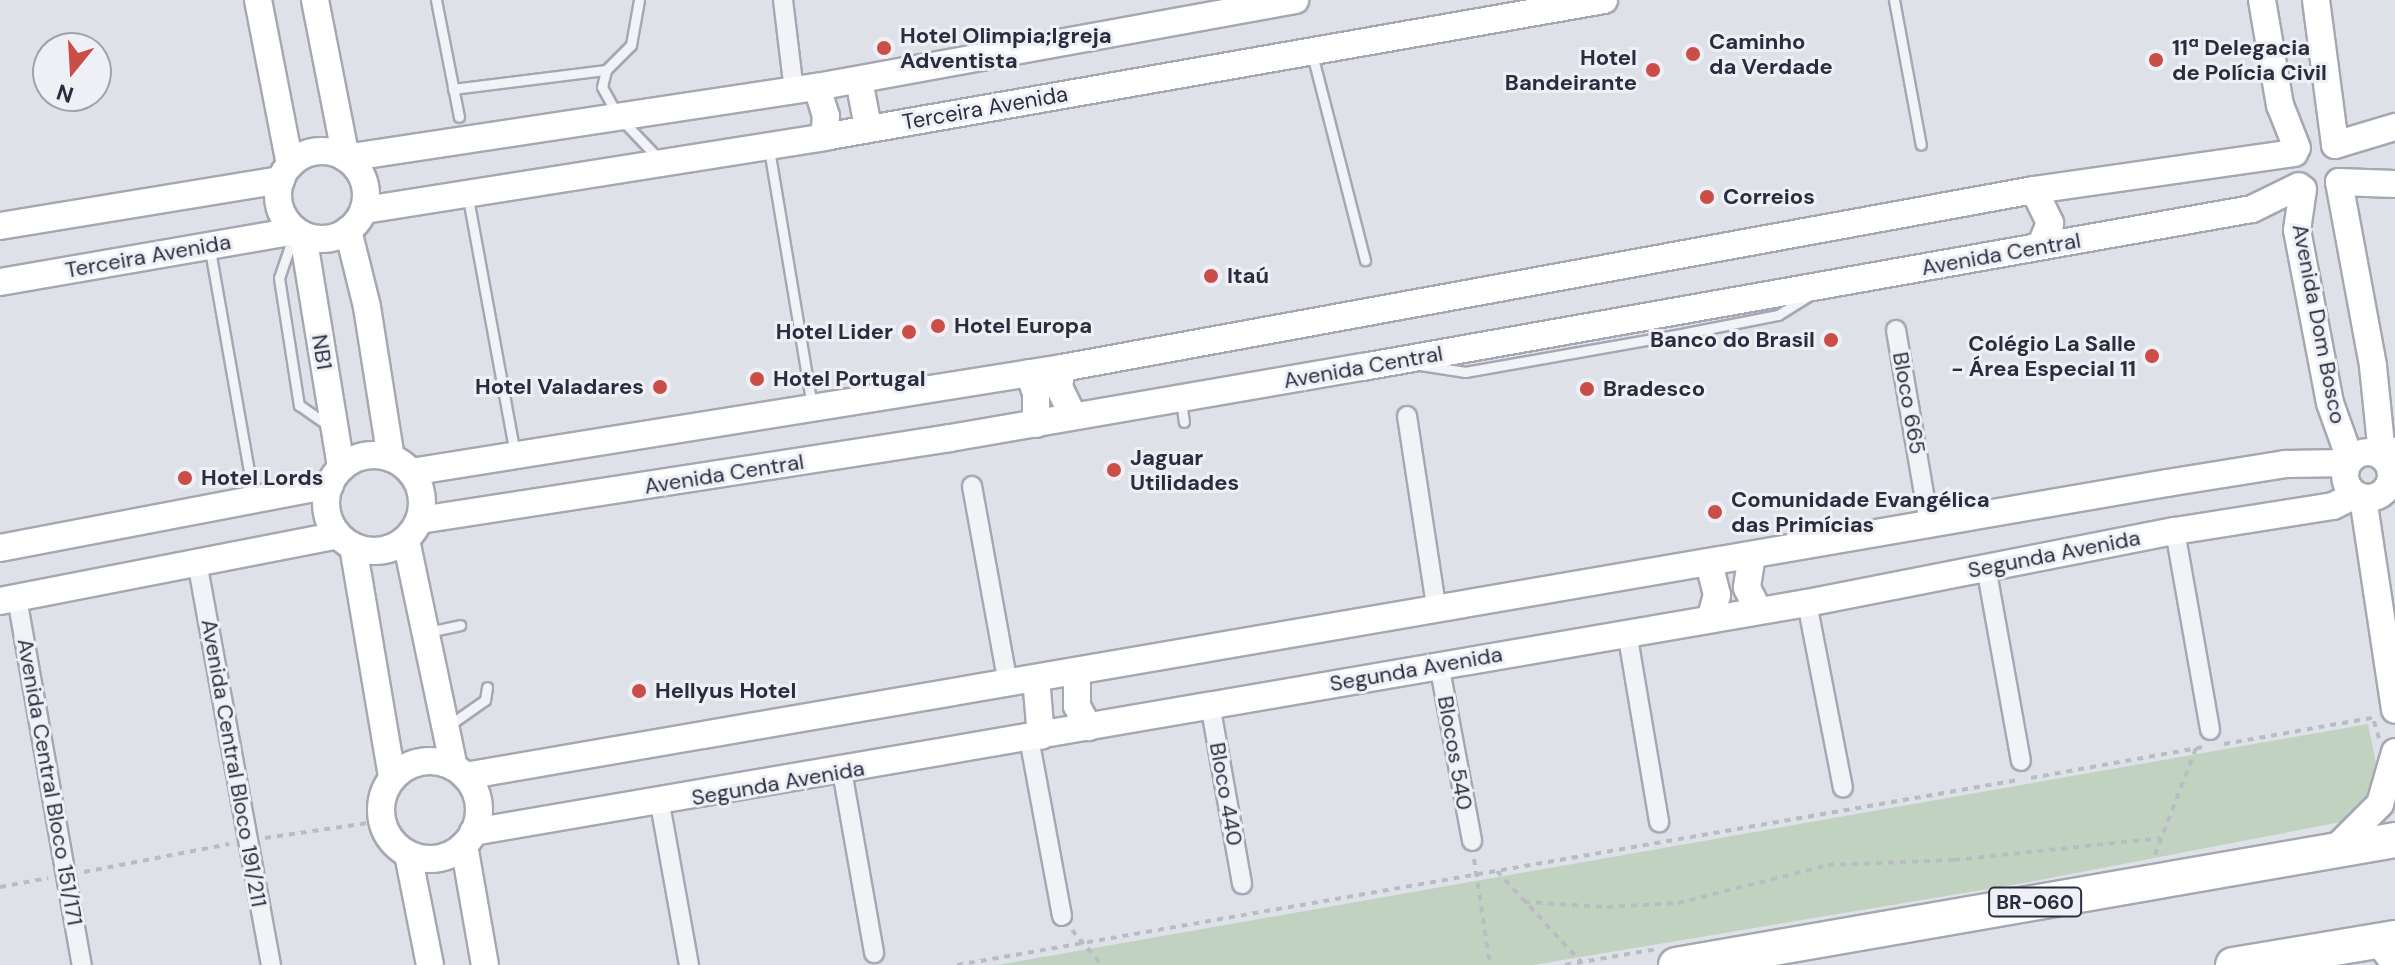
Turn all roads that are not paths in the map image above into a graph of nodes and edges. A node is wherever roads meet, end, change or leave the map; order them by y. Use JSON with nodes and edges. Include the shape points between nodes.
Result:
{"nodes":[{"id":1,"x":258,"y":0,"type":"edge"},
{"id":2,"x":315,"y":0,"type":"edge"},
{"id":3,"x":436,"y":0,"type":"edge"},
{"id":4,"x":639,"y":0,"type":"edge"},
{"id":5,"x":783,"y":0,"type":"edge"},
{"id":6,"x":1295,"y":0,"type":"edge"},
{"id":7,"x":1604,"y":0,"type":"edge"},
{"id":8,"x":1894,"y":0,"type":"edge"},
{"id":9,"x":2262,"y":0,"type":"edge"},
{"id":10,"x":2316,"y":0,"type":"edge"},
{"id":11,"x":1568,"y":4,"type":"edge"},
{"id":12,"x":1311,"y":52,"type":"junction"},
{"id":13,"x":606,"y":70,"type":"junction"},
{"id":14,"x":859,"y":80,"type":"junction"},
{"id":15,"x":453,"y":89,"type":"junction"},
{"id":16,"x":806,"y":89,"type":"junction"},
{"id":17,"x":618,"y":116,"type":"junction"},
{"id":18,"x":459,"y":117,"type":"dead end"},
{"id":19,"x":868,"y":127,"type":"junction"},
{"id":20,"x":2395,"y":127,"type":"edge"},
{"id":21,"x":824,"y":137,"type":"junction"},
{"id":22,"x":768,"y":144,"type":"junction"},
{"id":23,"x":1921,"y":145,"type":"dead end"},
{"id":24,"x":2335,"y":145,"type":"junction"},
{"id":25,"x":2295,"y":151,"type":"junction"},
{"id":26,"x":346,"y":158,"type":"junction"},
{"id":27,"x":660,"y":160,"type":"junction"},
{"id":28,"x":286,"y":172,"type":"junction"},
{"id":29,"x":2339,"y":182,"type":"junction"},
{"id":30,"x":2395,"y":184,"type":"edge"},
{"id":31,"x":2301,"y":188,"type":"junction"},
{"id":32,"x":2034,"y":190,"type":"junction"},
{"id":33,"x":468,"y":194,"type":"junction"},
{"id":34,"x":356,"y":220,"type":"junction"},
{"id":35,"x":0,"y":226,"type":"edge"},
{"id":36,"x":299,"y":233,"type":"junction"},
{"id":37,"x":209,"y":246,"type":"junction"},
{"id":38,"x":2040,"y":246,"type":"junction"},
{"id":39,"x":1365,"y":260,"type":"dead end"},
{"id":40,"x":0,"y":282,"type":"edge"},
{"id":41,"x":1896,"y":330,"type":"dead end"},
{"id":42,"x":1062,"y":368,"type":"junction"},
{"id":43,"x":1029,"y":373,"type":"junction"},
{"id":44,"x":813,"y":410,"type":"junction"},
{"id":45,"x":1073,"y":416,"type":"junction"},
{"id":46,"x":1407,"y":416,"type":"dead end"},
{"id":47,"x":1036,"y":424,"type":"junction"},
{"id":48,"x":2388,"y":453,"type":"edge"},
{"id":49,"x":516,"y":458,"type":"junction"},
{"id":50,"x":2348,"y":461,"type":"junction"},
{"id":51,"x":401,"y":465,"type":"junction"},
{"id":52,"x":336,"y":476,"type":"junction"},
{"id":53,"x":972,"y":486,"type":"dead end"},
{"id":54,"x":2380,"y":496,"type":"edge"},
{"id":55,"x":254,"y":499,"type":"junction"},
{"id":56,"x":1929,"y":523,"type":"junction"},
{"id":57,"x":413,"y":530,"type":"junction"},
{"id":58,"x":2175,"y":531,"type":"junction"},
{"id":59,"x":346,"y":540,"type":"junction"},
{"id":60,"x":0,"y":548,"type":"edge"},
{"id":61,"x":1752,"y":555,"type":"junction"},
{"id":62,"x":197,"y":562,"type":"junction"},
{"id":63,"x":1709,"y":563,"type":"junction"},
{"id":64,"x":1986,"y":567,"type":"junction"},
{"id":65,"x":8,"y":600,"type":"edge"},
{"id":66,"x":1807,"y":603,"type":"junction"},
{"id":67,"x":1758,"y":610,"type":"junction"},
{"id":68,"x":1437,"y":611,"type":"junction"},
{"id":69,"x":1710,"y":619,"type":"junction"},
{"id":70,"x":460,"y":625,"type":"dead end"},
{"id":71,"x":425,"y":632,"type":"junction"},
{"id":72,"x":1627,"y":632,"type":"junction"},
{"id":73,"x":1439,"y":664,"type":"junction"},
{"id":74,"x":1077,"y":671,"type":"junction"},
{"id":75,"x":1036,"y":678,"type":"junction"},
{"id":76,"x":2393,"y":680,"type":"edge"},
{"id":77,"x":1008,"y":684,"type":"junction"},
{"id":78,"x":487,"y":687,"type":"dead end"},
{"id":79,"x":1210,"y":704,"type":"junction"},
{"id":80,"x":2389,"y":713,"type":"edge"},
{"id":81,"x":1088,"y":727,"type":"junction"},
{"id":82,"x":446,"y":728,"type":"junction"},
{"id":83,"x":2210,"y":730,"type":"road end"},
{"id":84,"x":1035,"y":737,"type":"junction"},
{"id":85,"x":2395,"y":752,"type":"edge"},
{"id":86,"x":2021,"y":761,"type":"dead end"},
{"id":87,"x":842,"y":771,"type":"junction"},
{"id":88,"x":460,"y":772,"type":"junction"},
{"id":89,"x":392,"y":777,"type":"junction"},
{"id":90,"x":1843,"y":788,"type":"dead end"},
{"id":91,"x":660,"y":804,"type":"junction"},
{"id":92,"x":1659,"y":822,"type":"dead end"},
{"id":93,"x":468,"y":839,"type":"junction"},
{"id":94,"x":2395,"y":840,"type":"edge"},
{"id":95,"x":1472,"y":841,"type":"road end"},
{"id":96,"x":2334,"y":850,"type":"junction"},
{"id":97,"x":408,"y":854,"type":"junction"},
{"id":98,"x":1242,"y":884,"type":"dead end"},
{"id":99,"x":1062,"y":916,"type":"dead end"},
{"id":100,"x":2389,"y":948,"type":"edge"},
{"id":101,"x":874,"y":953,"type":"dead end"},
{"id":102,"x":82,"y":965,"type":"edge"},
{"id":103,"x":271,"y":965,"type":"edge"},
{"id":104,"x":430,"y":965,"type":"edge"},
{"id":105,"x":485,"y":965,"type":"edge"},
{"id":106,"x":689,"y":965,"type":"edge"},
{"id":107,"x":1676,"y":965,"type":"edge"},
{"id":108,"x":2233,"y":965,"type":"edge"}],
"edges":[{"from":1,"to":28,"type":"street"},
{"from":2,"to":26,"type":"street"},
{"from":3,"to":15,"type":"lane"},
{"from":4,"to":13,"type":"lane","via":[[631,45]]},
{"from":5,"to":16,"type":"street"},
{"from":6,"to":14,"type":"street"},
{"from":7,"to":11,"type":"street","name":"Terceira Avenida"},
{"from":8,"to":23,"type":"lane"},
{"from":9,"to":25,"type":"street","via":[[2280,105]]},
{"from":10,"to":24,"type":"street"},
{"from":11,"to":12,"type":"street","name":"Terceira Avenida"},
{"from":12,"to":19,"type":"street","name":"Terceira Avenida"},
{"from":12,"to":39,"type":"lane"},
{"from":13,"to":15,"type":"lane"},
{"from":13,"to":17,"type":"lane","via":[[602,87]]},
{"from":14,"to":16,"type":"street"},
{"from":14,"to":19,"type":"street"},
{"from":15,"to":18,"type":"lane"},
{"from":16,"to":17,"type":"street"},
{"from":16,"to":21,"type":"street","via":[[826,116]]},
{"from":17,"to":26,"type":"street"},
{"from":17,"to":27,"type":"lane"},
{"from":19,"to":21,"type":"street","name":"Terceira Avenida"},
{"from":20,"to":24,"type":"street"},
{"from":21,"to":22,"type":"street","name":"Terceira Avenida"},
{"from":22,"to":27,"type":"street","name":"Terceira Avenida"},
{"from":22,"to":44,"type":"lane"},
{"from":24,"to":25,"type":"street","via":[[2315,140]]},
{"from":24,"to":29,"type":"street","via":[[2343,156]]},
{"from":25,"to":31,"type":"street","via":[[2290,164]]},
{"from":25,"to":32,"type":"street"},
{"from":26,"to":28,"type":"street","via":[[311,152]]},
{"from":26,"to":34,"type":"street","via":[[360,172],[367,191]]},
{"from":27,"to":33,"type":"street","name":"Terceira Avenida"},
{"from":28,"to":35,"type":"street"},
{"from":28,"to":36,"type":"street","via":[[279,208]]},
{"from":29,"to":30,"type":"street"},
{"from":29,"to":31,"type":"street","via":[[2320,193]]},
{"from":29,"to":48,"type":"street","name":"Avenida Dom Bosco"},
{"from":31,"to":38,"type":"street","name":"Avenida Central","via":[[2252,209]]},
{"from":31,"to":50,"type":"street","name":"Avenida Dom Bosco","via":[[2297,230],[2330,403]]},
{"from":32,"to":38,"type":"street","via":[[2051,232]]},
{"from":32,"to":42,"type":"street"},
{"from":33,"to":34,"type":"street","name":"Terceira Avenida"},
{"from":33,"to":49,"type":"lane"},
{"from":34,"to":36,"type":"street","via":[[332,239]]},
{"from":34,"to":51,"type":"street","via":[[367,307]]},
{"from":36,"to":37,"type":"street","name":"Terceira Avenida"},
{"from":36,"to":52,"type":"street","name":"NB1","via":[[335,431]]},
{"from":37,"to":40,"type":"street","name":"Terceira Avenida"},
{"from":37,"to":55,"type":"lane"},
{"from":38,"to":45,"type":"street","name":"Avenida Central","via":[[1410,359],[1182,410]]},
{"from":41,"to":56,"type":"street","name":"Bloco 665"},
{"from":42,"to":43,"type":"street"},
{"from":42,"to":45,"type":"street","via":[[1061,395]]},
{"from":43,"to":44,"type":"street"},
{"from":43,"to":47,"type":"street"},
{"from":44,"to":49,"type":"street"},
{"from":45,"to":47,"type":"street","name":"Avenida Central"},
{"from":46,"to":68,"type":"street"},
{"from":47,"to":57,"type":"street","name":"Avenida Central"},
{"from":48,"to":50,"type":"street","via":[[2367,450]]},
{"from":48,"to":54,"type":"street","name":"Avenida Dom Bosco","via":[[2390,465]]},
{"from":49,"to":51,"type":"street"},
{"from":50,"to":54,"type":"street","name":"Avenida Dom Bosco","via":[[2345,481]]},
{"from":50,"to":56,"type":"street","via":[[2286,464]]},
{"from":51,"to":52,"type":"street","via":[[365,457]]},
{"from":51,"to":57,"type":"street","via":[[420,486]]},
{"from":52,"to":55,"type":"street"},
{"from":52,"to":59,"type":"street","via":[[326,502]]},
{"from":53,"to":77,"type":"street"},
{"from":54,"to":58,"type":"street","name":"Segunda Avenida"},
{"from":54,"to":76,"type":"street"},
{"from":55,"to":60,"type":"street"},
{"from":56,"to":61,"type":"street"},
{"from":57,"to":59,"type":"street","via":[[371,551]]},
{"from":57,"to":71,"type":"street"},
{"from":58,"to":64,"type":"street","name":"Segunda Avenida"},
{"from":58,"to":83,"type":"street"},
{"from":59,"to":62,"type":"street"},
{"from":59,"to":89,"type":"street"},
{"from":61,"to":63,"type":"street"},
{"from":61,"to":67,"type":"street","via":[[1747,588]]},
{"from":62,"to":65,"type":"street"},
{"from":62,"to":103,"type":"street","name":"Avenida Central Bloco 191/211"},
{"from":63,"to":68,"type":"street"},
{"from":63,"to":69,"type":"street","via":[[1717,595]]},
{"from":64,"to":66,"type":"street","name":"Segunda Avenida"},
{"from":64,"to":86,"type":"street"},
{"from":65,"to":102,"type":"street","name":"Avenida Central Bloco 151/171"},
{"from":66,"to":67,"type":"street","name":"Segunda Avenida"},
{"from":66,"to":90,"type":"street"},
{"from":67,"to":69,"type":"street","name":"Segunda Avenida"},
{"from":68,"to":74,"type":"street"},
{"from":69,"to":72,"type":"street","name":"Segunda Avenida"},
{"from":70,"to":71,"type":"lane"},
{"from":71,"to":82,"type":"street"},
{"from":72,"to":73,"type":"street","name":"Segunda Avenida"},
{"from":72,"to":92,"type":"street"},
{"from":73,"to":79,"type":"street","name":"Segunda Avenida"},
{"from":73,"to":95,"type":"street","name":"Blocos 540"},
{"from":74,"to":75,"type":"street"},
{"from":74,"to":81,"type":"street","via":[[1077,706]]},
{"from":75,"to":77,"type":"street"},
{"from":75,"to":84,"type":"street"},
{"from":76,"to":80,"type":"street"},
{"from":77,"to":88,"type":"street"},
{"from":78,"to":82,"type":"lane","via":[[485,700]]},
{"from":79,"to":81,"type":"street","name":"Segunda Avenida"},
{"from":79,"to":98,"type":"street","name":"Bloco 440"},
{"from":81,"to":84,"type":"street","name":"Segunda Avenida"},
{"from":82,"to":88,"type":"street"},
{"from":84,"to":87,"type":"street","name":"Segunda Avenida"},
{"from":84,"to":99,"type":"street"},
{"from":85,"to":96,"type":"street","via":[[2380,804]]},
{"from":87,"to":91,"type":"street","name":"Segunda Avenida"},
{"from":87,"to":101,"type":"street"},
{"from":88,"to":89,"type":"street","via":[[421,761]]},
{"from":88,"to":93,"type":"street","via":[[478,803]]},
{"from":89,"to":97,"type":"street","via":[[380,805],[382,821],[387,834]]},
{"from":91,"to":93,"type":"street","name":"Segunda Avenida"},
{"from":91,"to":106,"type":"street"},
{"from":93,"to":97,"type":"street","via":[[435,858]]},
{"from":93,"to":105,"type":"street"},
{"from":94,"to":96,"type":"highway","number":"BR-060"},
{"from":96,"to":107,"type":"highway","number":"BR-060"},
{"from":97,"to":104,"type":"street"},
{"from":100,"to":108,"type":"highway"}]}
